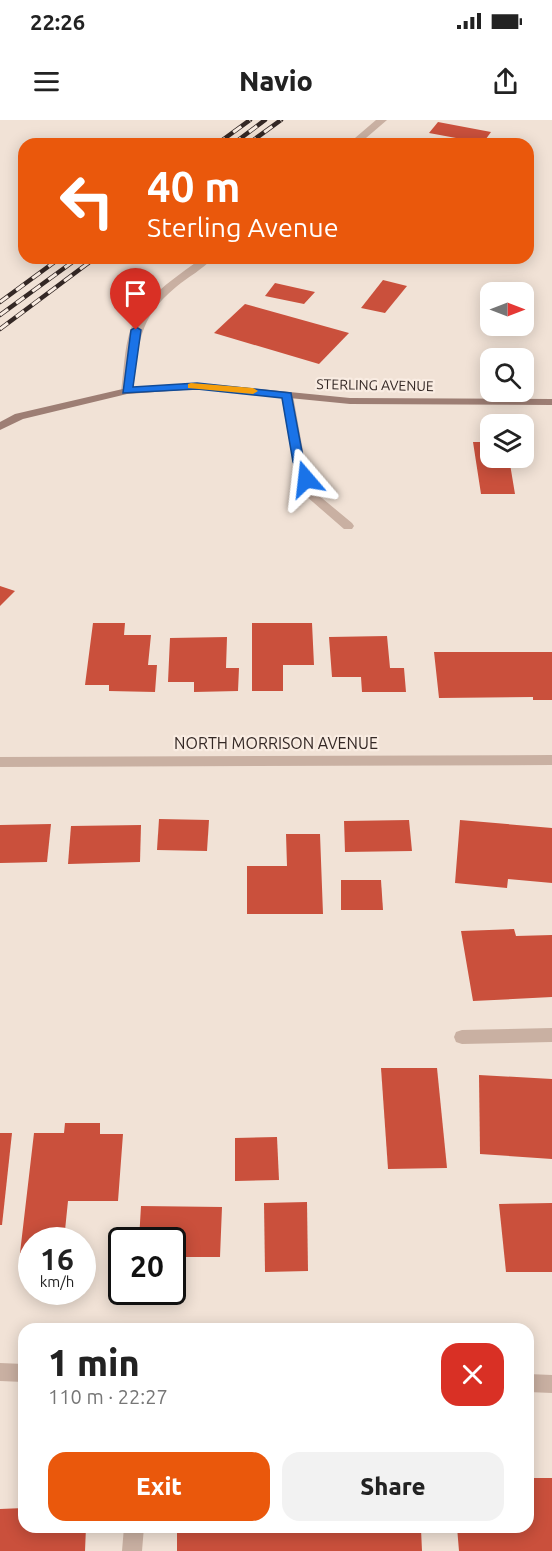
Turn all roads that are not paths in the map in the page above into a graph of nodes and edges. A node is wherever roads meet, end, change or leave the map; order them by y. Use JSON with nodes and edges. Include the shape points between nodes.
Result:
{"nodes":[{"id":1,"x":382,"y":120,"type":"edge"},
{"id":2,"x":360,"y":138,"type":"edge"},
{"id":3,"x":200,"y":264,"type":"edge"},
{"id":4,"x":127,"y":391,"type":"junction"},
{"id":5,"x":287,"y":395,"type":"junction"},
{"id":6,"x":552,"y":402,"type":"edge"},
{"id":7,"x":0,"y":427,"type":"edge"},
{"id":8,"x":348,"y":526,"type":"dead end"},
{"id":9,"x":552,"y":760,"type":"edge"},
{"id":10,"x":0,"y":762,"type":"edge"},
{"id":11,"x":552,"y":1035,"type":"edge"},
{"id":12,"x":462,"y":1037,"type":"dead end"},
{"id":13,"x":0,"y":1372,"type":"edge"},
{"id":14,"x":18,"y":1372,"type":"edge"},
{"id":15,"x":534,"y":1383,"type":"edge"},
{"id":16,"x":552,"y":1384,"type":"edge"},
{"id":17,"x":134,"y":1533,"type":"edge"},
{"id":18,"x":132,"y":1551,"type":"edge"}],
"edges":[{"from":1,"to":2,"type":"street"},
{"from":3,"to":4,"type":"street","via":[[162,293],[143,315],[136,330]]},
{"from":4,"to":5,"type":"street","name":"STERLING AVENUE","via":[[197,386]]},
{"from":4,"to":7,"type":"street","name":"STERLING AVENUE","via":[[20,416]]},
{"from":5,"to":6,"type":"street","name":"STERLING AVENUE","via":[[350,401]]},
{"from":5,"to":8,"type":"street","via":[[299,462],[312,496]]},
{"from":9,"to":10,"type":"street","name":"NORTH MORRISON AVENUE"},
{"from":11,"to":12,"type":"street"},
{"from":13,"to":14,"type":"street"},
{"from":15,"to":16,"type":"street"},
{"from":17,"to":18,"type":"street"}]}
